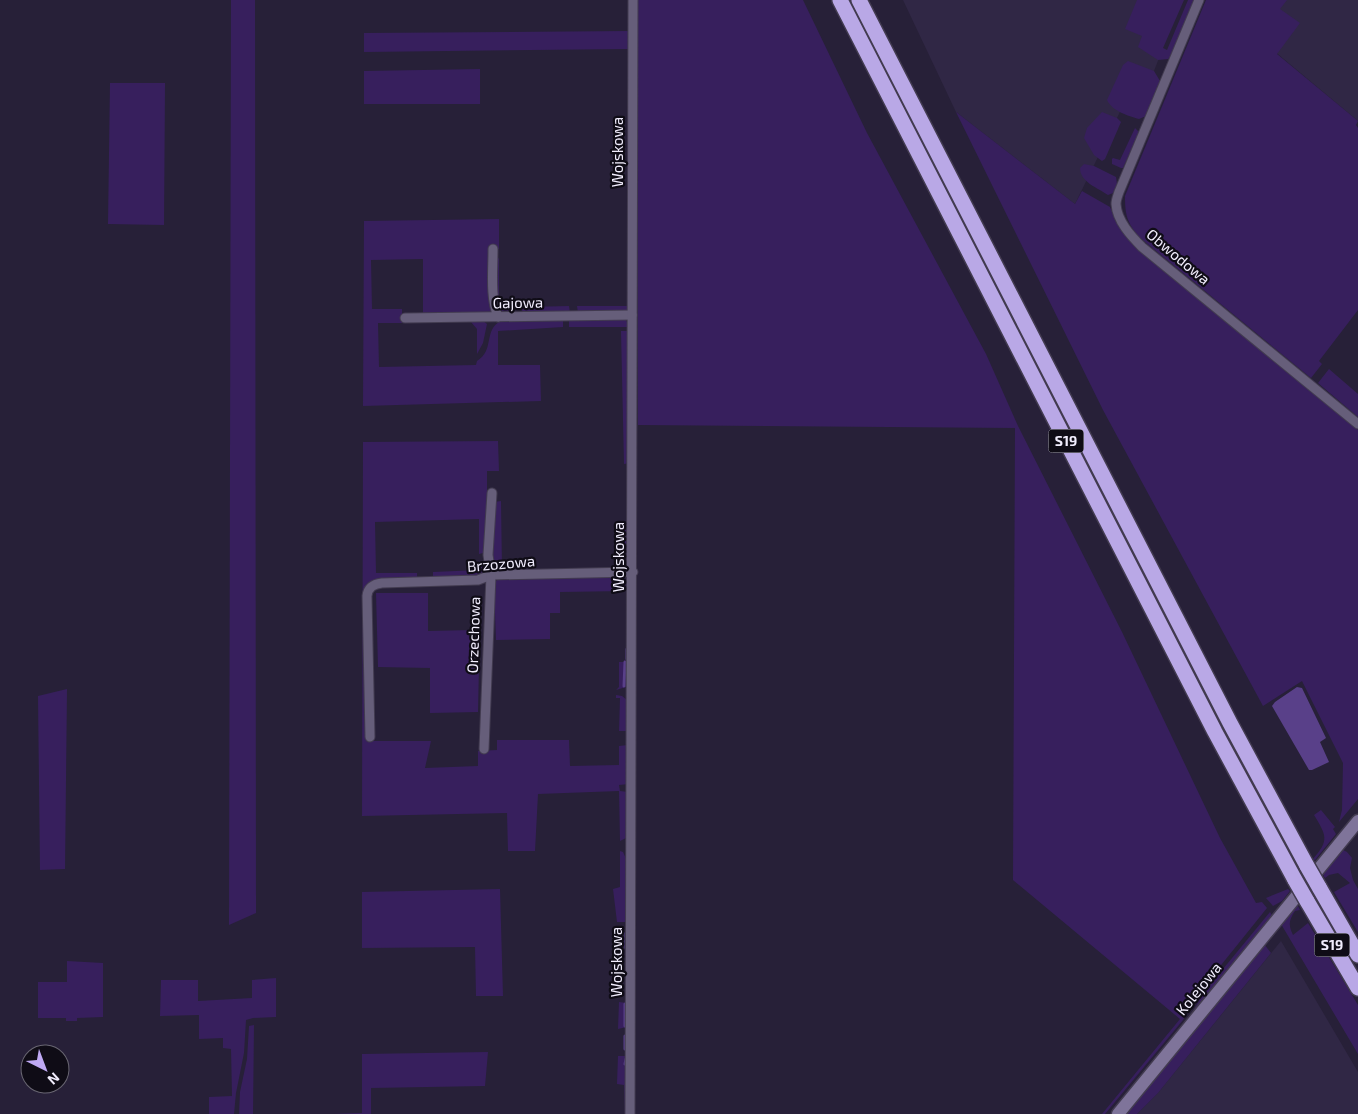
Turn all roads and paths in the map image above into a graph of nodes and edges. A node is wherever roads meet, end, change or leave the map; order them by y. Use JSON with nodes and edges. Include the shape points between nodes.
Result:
{"nodes":[{"id":1,"x":633,"y":0,"type":"edge"},
{"id":2,"x":840,"y":0,"type":"edge"},
{"id":3,"x":859,"y":0,"type":"edge"},
{"id":4,"x":1199,"y":0,"type":"edge"},
{"id":5,"x":493,"y":249,"type":"dead end"},
{"id":6,"x":632,"y":315,"type":"junction"},
{"id":7,"x":405,"y":318,"type":"dead end"},
{"id":8,"x":498,"y":318,"type":"junction"},
{"id":9,"x":1358,"y":424,"type":"edge"},
{"id":10,"x":492,"y":492,"type":"dead end"},
{"id":11,"x":632,"y":572,"type":"junction"},
{"id":12,"x":491,"y":575,"type":"junction"},
{"id":13,"x":370,"y":737,"type":"dead end"},
{"id":14,"x":484,"y":749,"type":"dead end"},
{"id":15,"x":1358,"y":820,"type":"edge"},
{"id":16,"x":1306,"y":884,"type":"junction"},
{"id":17,"x":1358,"y":955,"type":"edge"},
{"id":18,"x":1358,"y":988,"type":"edge"},
{"id":19,"x":630,"y":1114,"type":"edge"},
{"id":20,"x":1118,"y":1114,"type":"edge"}],
"edges":[{"from":1,"to":6,"type":"street","name":"Wojskowa"},
{"from":2,"to":16,"type":"highway","number":"S19","via":[[1215,732]]},
{"from":3,"to":16,"type":"highway","number":"S19","bridge":true,"via":[[1239,740],[1307,866]]},
{"from":4,"to":9,"type":"street","name":"Obwodowa","via":[[1119,192],[1118,212],[1127,230],[1142,247]]},
{"from":5,"to":8,"type":"street","via":[[492,291]]},
{"from":6,"to":8,"type":"street","name":"Gajowa"},
{"from":6,"to":11,"type":"street","name":"Wojskowa"},
{"from":7,"to":8,"type":"street","name":"Gajowa"},
{"from":10,"to":12,"type":"street","name":"Orzechowa","via":[[488,555]]},
{"from":11,"to":12,"type":"street","name":"Brzozowa"},
{"from":11,"to":19,"type":"street","name":"Wojskowa"},
{"from":12,"to":13,"type":"street","name":"Brzozowa","via":[[478,580],[382,582],[369,589]]},
{"from":12,"to":14,"type":"street","name":"Orzechowa"},
{"from":15,"to":16,"type":"street","name":"Kolejowa"},
{"from":16,"to":17,"type":"highway","number":"S19"},
{"from":16,"to":18,"type":"highway","number":"S19","bridge":true,"via":[[1307,901]]},
{"from":16,"to":20,"type":"street","name":"Kolejowa"}]}
